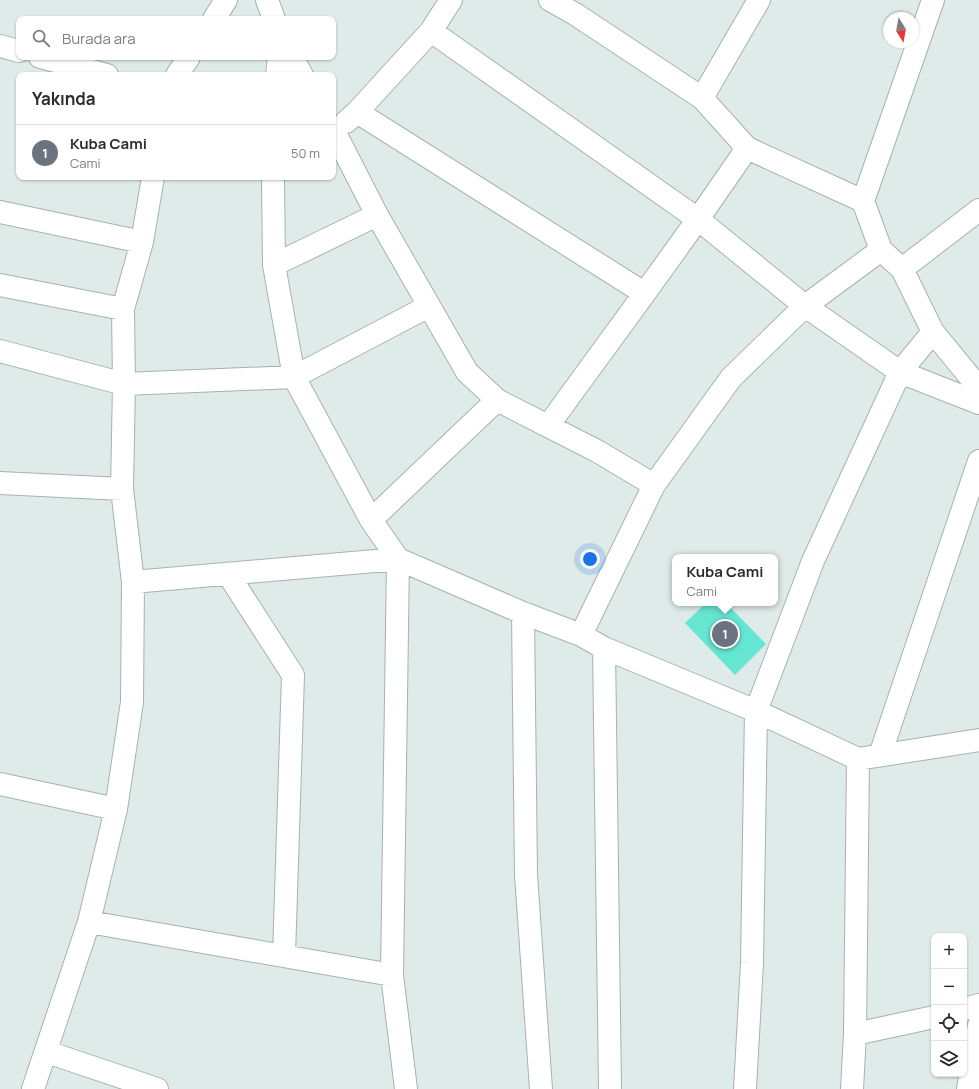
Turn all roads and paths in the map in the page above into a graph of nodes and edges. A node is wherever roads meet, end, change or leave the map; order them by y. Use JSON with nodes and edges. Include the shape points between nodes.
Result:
{"nodes":[{"id":1,"x":226,"y":0,"type":"edge"},
{"id":2,"x":267,"y":0,"type":"edge"},
{"id":3,"x":451,"y":0,"type":"edge"},
{"id":4,"x":550,"y":0,"type":"edge"},
{"id":5,"x":759,"y":0,"type":"edge"},
{"id":6,"x":933,"y":0,"type":"edge"},
{"id":7,"x":216,"y":16,"type":"edge"},
{"id":8,"x":273,"y":16,"type":"edge"},
{"id":9,"x":431,"y":31,"type":"junction"},
{"id":10,"x":0,"y":46,"type":"edge"},
{"id":11,"x":16,"y":50,"type":"edge"},
{"id":12,"x":51,"y":60,"type":"edge"},
{"id":13,"x":187,"y":60,"type":"edge"},
{"id":14,"x":279,"y":60,"type":"edge"},
{"id":15,"x":294,"y":60,"type":"edge"},
{"id":16,"x":96,"y":72,"type":"edge"},
{"id":17,"x":179,"y":72,"type":"edge"},
{"id":18,"x":277,"y":72,"type":"edge"},
{"id":19,"x":300,"y":72,"type":"edge"},
{"id":20,"x":702,"y":98,"type":"junction"},
{"id":21,"x":357,"y":112,"type":"junction"},
{"id":22,"x":336,"y":129,"type":"edge"},
{"id":23,"x":336,"y":135,"type":"edge"},
{"id":24,"x":748,"y":148,"type":"junction"},
{"id":25,"x":152,"y":180,"type":"edge"},
{"id":26,"x":273,"y":180,"type":"edge"},
{"id":27,"x":863,"y":201,"type":"junction"},
{"id":28,"x":979,"y":210,"type":"edge"},
{"id":29,"x":0,"y":212,"type":"edge"},
{"id":30,"x":377,"y":215,"type":"junction"},
{"id":31,"x":699,"y":220,"type":"junction"},
{"id":32,"x":142,"y":242,"type":"junction"},
{"id":33,"x":881,"y":250,"type":"junction"},
{"id":34,"x":274,"y":265,"type":"junction"},
{"id":35,"x":902,"y":269,"type":"junction"},
{"id":36,"x":0,"y":285,"type":"edge"},
{"id":37,"x":644,"y":293,"type":"junction"},
{"id":38,"x":429,"y":306,"type":"junction"},
{"id":39,"x":805,"y":306,"type":"junction"},
{"id":40,"x":123,"y":309,"type":"junction"},
{"id":41,"x":933,"y":332,"type":"junction"},
{"id":42,"x":0,"y":351,"type":"edge"},
{"id":43,"x":900,"y":372,"type":"junction"},
{"id":44,"x":294,"y":377,"type":"junction"},
{"id":45,"x":124,"y":384,"type":"junction"},
{"id":46,"x":979,"y":388,"type":"edge"},
{"id":47,"x":496,"y":400,"type":"junction"},
{"id":48,"x":979,"y":403,"type":"edge"},
{"id":49,"x":548,"y":426,"type":"junction"},
{"id":50,"x":979,"y":461,"type":"edge"},
{"id":51,"x":0,"y":483,"type":"edge"},
{"id":52,"x":654,"y":485,"type":"junction"},
{"id":53,"x":122,"y":489,"type":"junction"},
{"id":54,"x":371,"y":520,"type":"junction"},
{"id":55,"x":398,"y":559,"type":"junction"},
{"id":56,"x":228,"y":574,"type":"junction"},
{"id":57,"x":133,"y":582,"type":"junction"},
{"id":58,"x":523,"y":613,"type":"junction"},
{"id":59,"x":581,"y":635,"type":"junction"},
{"id":60,"x":604,"y":648,"type":"junction"},
{"id":61,"x":756,"y":711,"type":"junction"},
{"id":62,"x":979,"y":740,"type":"edge"},
{"id":63,"x":880,"y":756,"type":"junction"},
{"id":64,"x":858,"y":759,"type":"junction"},
{"id":65,"x":0,"y":784,"type":"edge"},
{"id":66,"x":116,"y":809,"type":"junction"},
{"id":67,"x":89,"y":922,"type":"junction"},
{"id":68,"x":284,"y":956,"type":"junction"},
{"id":69,"x":392,"y":975,"type":"junction"},
{"id":70,"x":975,"y":1014,"type":"edge"},
{"id":71,"x":931,"y":1017,"type":"edge"},
{"id":72,"x":855,"y":1034,"type":"junction"},
{"id":73,"x":46,"y":1052,"type":"junction"},
{"id":74,"x":33,"y":1089,"type":"edge"},
{"id":75,"x":157,"y":1089,"type":"edge"},
{"id":76,"x":406,"y":1089,"type":"edge"},
{"id":77,"x":541,"y":1089,"type":"edge"},
{"id":78,"x":610,"y":1089,"type":"edge"},
{"id":79,"x":745,"y":1089,"type":"edge"},
{"id":80,"x":852,"y":1089,"type":"edge"},
{"id":81,"x":968,"y":1089,"type":"edge"}],
"edges":[{"from":1,"to":7,"type":"street"},
{"from":2,"to":8,"type":"street"},
{"from":3,"to":9,"type":"street"},
{"from":4,"to":20,"type":"street"},
{"from":5,"to":20,"type":"street"},
{"from":6,"to":27,"type":"street"},
{"from":9,"to":21,"type":"street"},
{"from":9,"to":31,"type":"street"},
{"from":10,"to":11,"type":"street"},
{"from":12,"to":16,"type":"street"},
{"from":13,"to":17,"type":"street"},
{"from":14,"to":18,"type":"street"},
{"from":15,"to":19,"type":"street"},
{"from":20,"to":24,"type":"street"},
{"from":21,"to":22,"type":"street"},
{"from":21,"to":37,"type":"street"},
{"from":23,"to":30,"type":"street"},
{"from":24,"to":27,"type":"street"},
{"from":24,"to":31,"type":"street"},
{"from":25,"to":32,"type":"street"},
{"from":26,"to":34,"type":"street"},
{"from":27,"to":33,"type":"street"},
{"from":28,"to":35,"type":"street"},
{"from":29,"to":32,"type":"street"},
{"from":30,"to":34,"type":"street"},
{"from":30,"to":38,"type":"street"},
{"from":31,"to":37,"type":"street"},
{"from":31,"to":39,"type":"street"},
{"from":32,"to":40,"type":"street"},
{"from":33,"to":35,"type":"street"},
{"from":33,"to":39,"type":"street"},
{"from":34,"to":44,"type":"street"},
{"from":35,"to":41,"type":"street"},
{"from":36,"to":40,"type":"street"},
{"from":37,"to":49,"type":"street"},
{"from":38,"to":44,"type":"street"},
{"from":38,"to":47,"type":"street","via":[[467,372]]},
{"from":39,"to":43,"type":"street"},
{"from":39,"to":52,"type":"street","via":[[731,378]]},
{"from":40,"to":45,"type":"street"},
{"from":41,"to":43,"type":"street"},
{"from":41,"to":46,"type":"street"},
{"from":42,"to":45,"type":"street"},
{"from":43,"to":48,"type":"street"},
{"from":43,"to":61,"type":"street","via":[[813,561]]},
{"from":44,"to":45,"type":"street"},
{"from":44,"to":54,"type":"street"},
{"from":45,"to":53,"type":"street"},
{"from":47,"to":49,"type":"street"},
{"from":47,"to":54,"type":"street"},
{"from":49,"to":52,"type":"street"},
{"from":50,"to":63,"type":"street"},
{"from":51,"to":53,"type":"street"},
{"from":52,"to":59,"type":"street"},
{"from":53,"to":57,"type":"street"},
{"from":54,"to":55,"type":"street"},
{"from":55,"to":56,"type":"street"},
{"from":55,"to":58,"type":"street"},
{"from":55,"to":69,"type":"street"},
{"from":56,"to":57,"type":"street"},
{"from":56,"to":68,"type":"street","via":[[293,675]]},
{"from":57,"to":66,"type":"street","via":[[132,702]]},
{"from":58,"to":59,"type":"street"},
{"from":58,"to":77,"type":"street","via":[[526,875]]},
{"from":59,"to":60,"type":"street"},
{"from":60,"to":61,"type":"street"},
{"from":60,"to":78,"type":"street"},
{"from":61,"to":64,"type":"street"},
{"from":61,"to":79,"type":"street","via":[[752,963]]},
{"from":62,"to":63,"type":"street"},
{"from":63,"to":64,"type":"street"},
{"from":64,"to":72,"type":"street"},
{"from":65,"to":66,"type":"street"},
{"from":66,"to":67,"type":"street"},
{"from":67,"to":68,"type":"street"},
{"from":67,"to":73,"type":"street"},
{"from":68,"to":69,"type":"street"},
{"from":69,"to":76,"type":"street"},
{"from":70,"to":81,"type":"street"},
{"from":71,"to":72,"type":"street"},
{"from":72,"to":80,"type":"street"},
{"from":73,"to":74,"type":"street"},
{"from":73,"to":75,"type":"street"}]}
